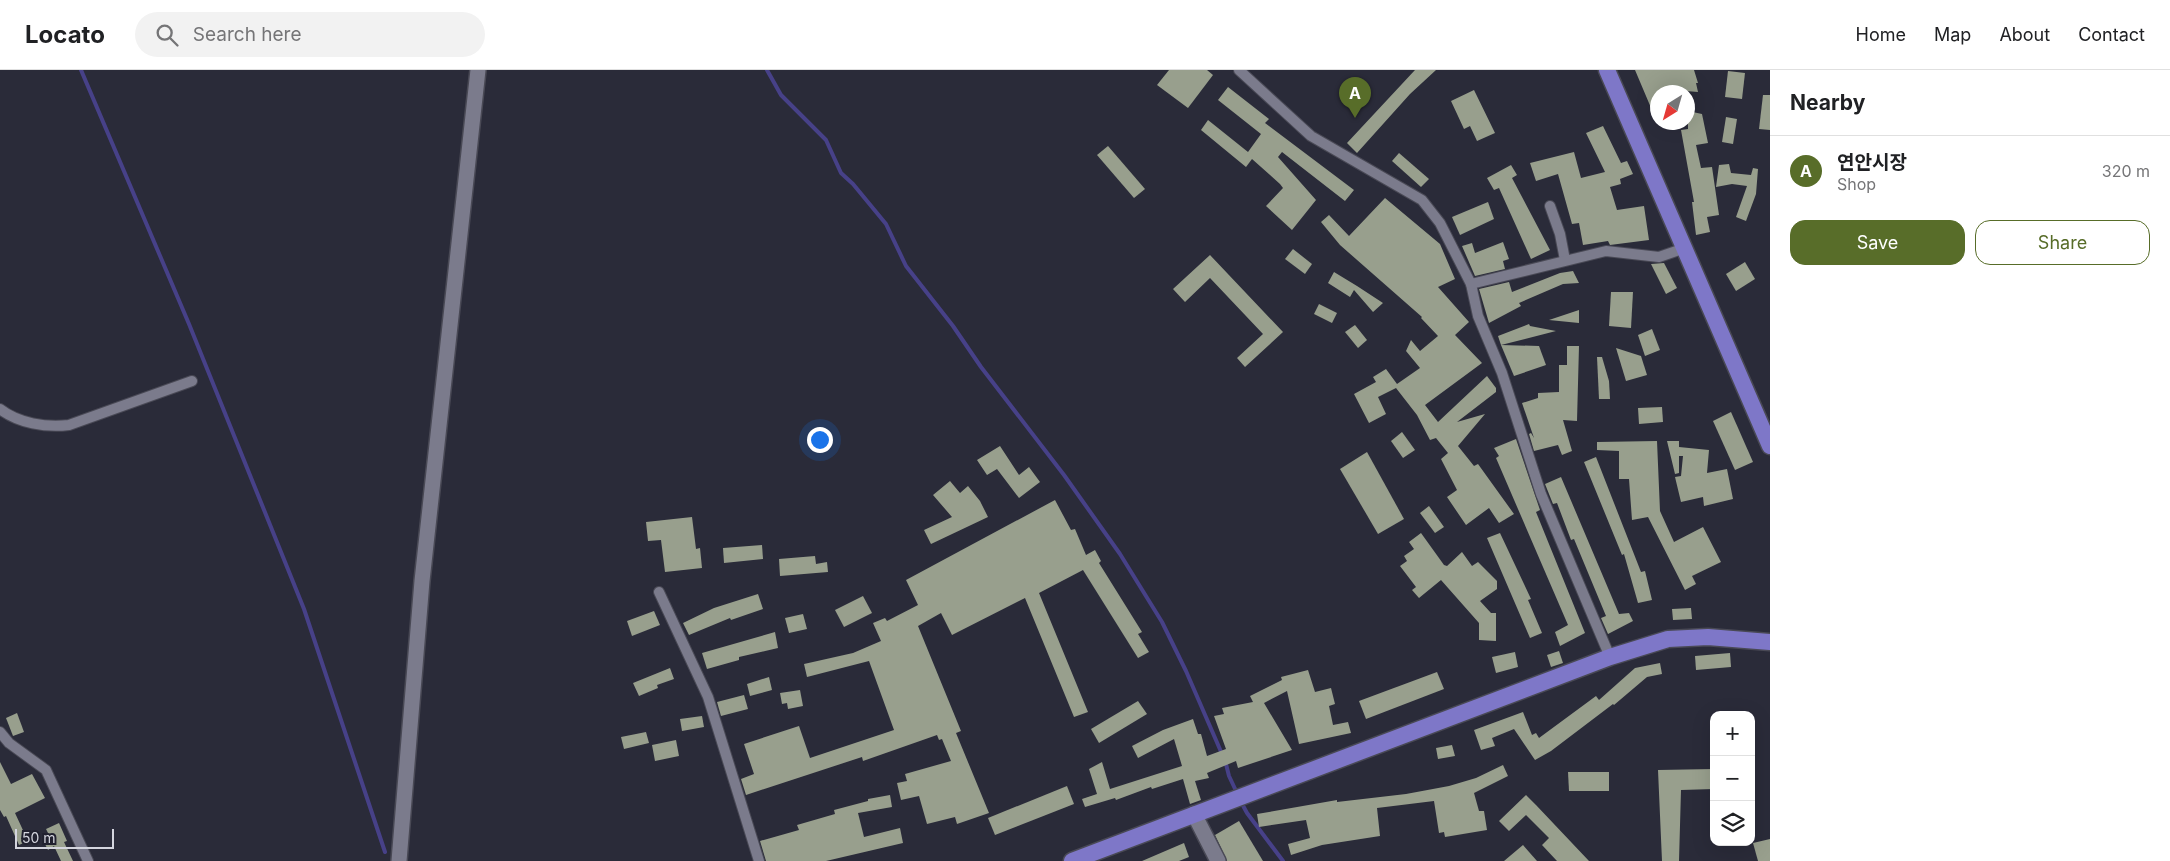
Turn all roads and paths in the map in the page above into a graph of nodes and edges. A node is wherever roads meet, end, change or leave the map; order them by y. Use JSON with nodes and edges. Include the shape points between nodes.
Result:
{"nodes":[{"id":1,"x":478,"y":70,"type":"edge"},
{"id":2,"x":1240,"y":70,"type":"edge"},
{"id":3,"x":1607,"y":70,"type":"edge"},
{"id":4,"x":1550,"y":206,"type":"dead end"},
{"id":5,"x":1685,"y":248,"type":"junction"},
{"id":6,"x":1565,"y":260,"type":"junction"},
{"id":7,"x":1472,"y":284,"type":"junction"},
{"id":8,"x":192,"y":381,"type":"dead end"},
{"id":9,"x":0,"y":409,"type":"edge"},
{"id":10,"x":1770,"y":446,"type":"edge"},
{"id":11,"x":660,"y":592,"type":"dead end"},
{"id":12,"x":1770,"y":642,"type":"edge"},
{"id":13,"x":1610,"y":657,"type":"junction"},
{"id":14,"x":0,"y":732,"type":"edge"},
{"id":15,"x":1194,"y":814,"type":"junction"},
{"id":16,"x":1076,"y":860,"type":"edge"},
{"id":17,"x":88,"y":861,"type":"edge"},
{"id":18,"x":399,"y":861,"type":"edge"},
{"id":19,"x":759,"y":861,"type":"edge"},
{"id":20,"x":1218,"y":861,"type":"edge"}],
"edges":[{"from":1,"to":18,"type":"main road","via":[[422,581]]},
{"from":2,"to":7,"type":"street","via":[[1311,136],[1422,200],[1449,239]]},
{"from":3,"to":5,"type":"main road"},
{"from":4,"to":6,"type":"street"},
{"from":5,"to":6,"type":"street","via":[[1659,257],[1606,251]]},
{"from":5,"to":10,"type":"main road"},
{"from":6,"to":7,"type":"street"},
{"from":7,"to":13,"type":"street","via":[[1478,316],[1502,373],[1541,494]]},
{"from":8,"to":9,"type":"street","via":[[68,425],[35,424]]},
{"from":11,"to":19,"type":"street","via":[[708,697]]},
{"from":12,"to":13,"type":"main road","via":[[1708,637],[1668,639]]},
{"from":13,"to":15,"type":"main road"},
{"from":14,"to":17,"type":"street","via":[[46,770]]},
{"from":15,"to":16,"type":"main road"},
{"from":15,"to":20,"type":"main road"}]}
